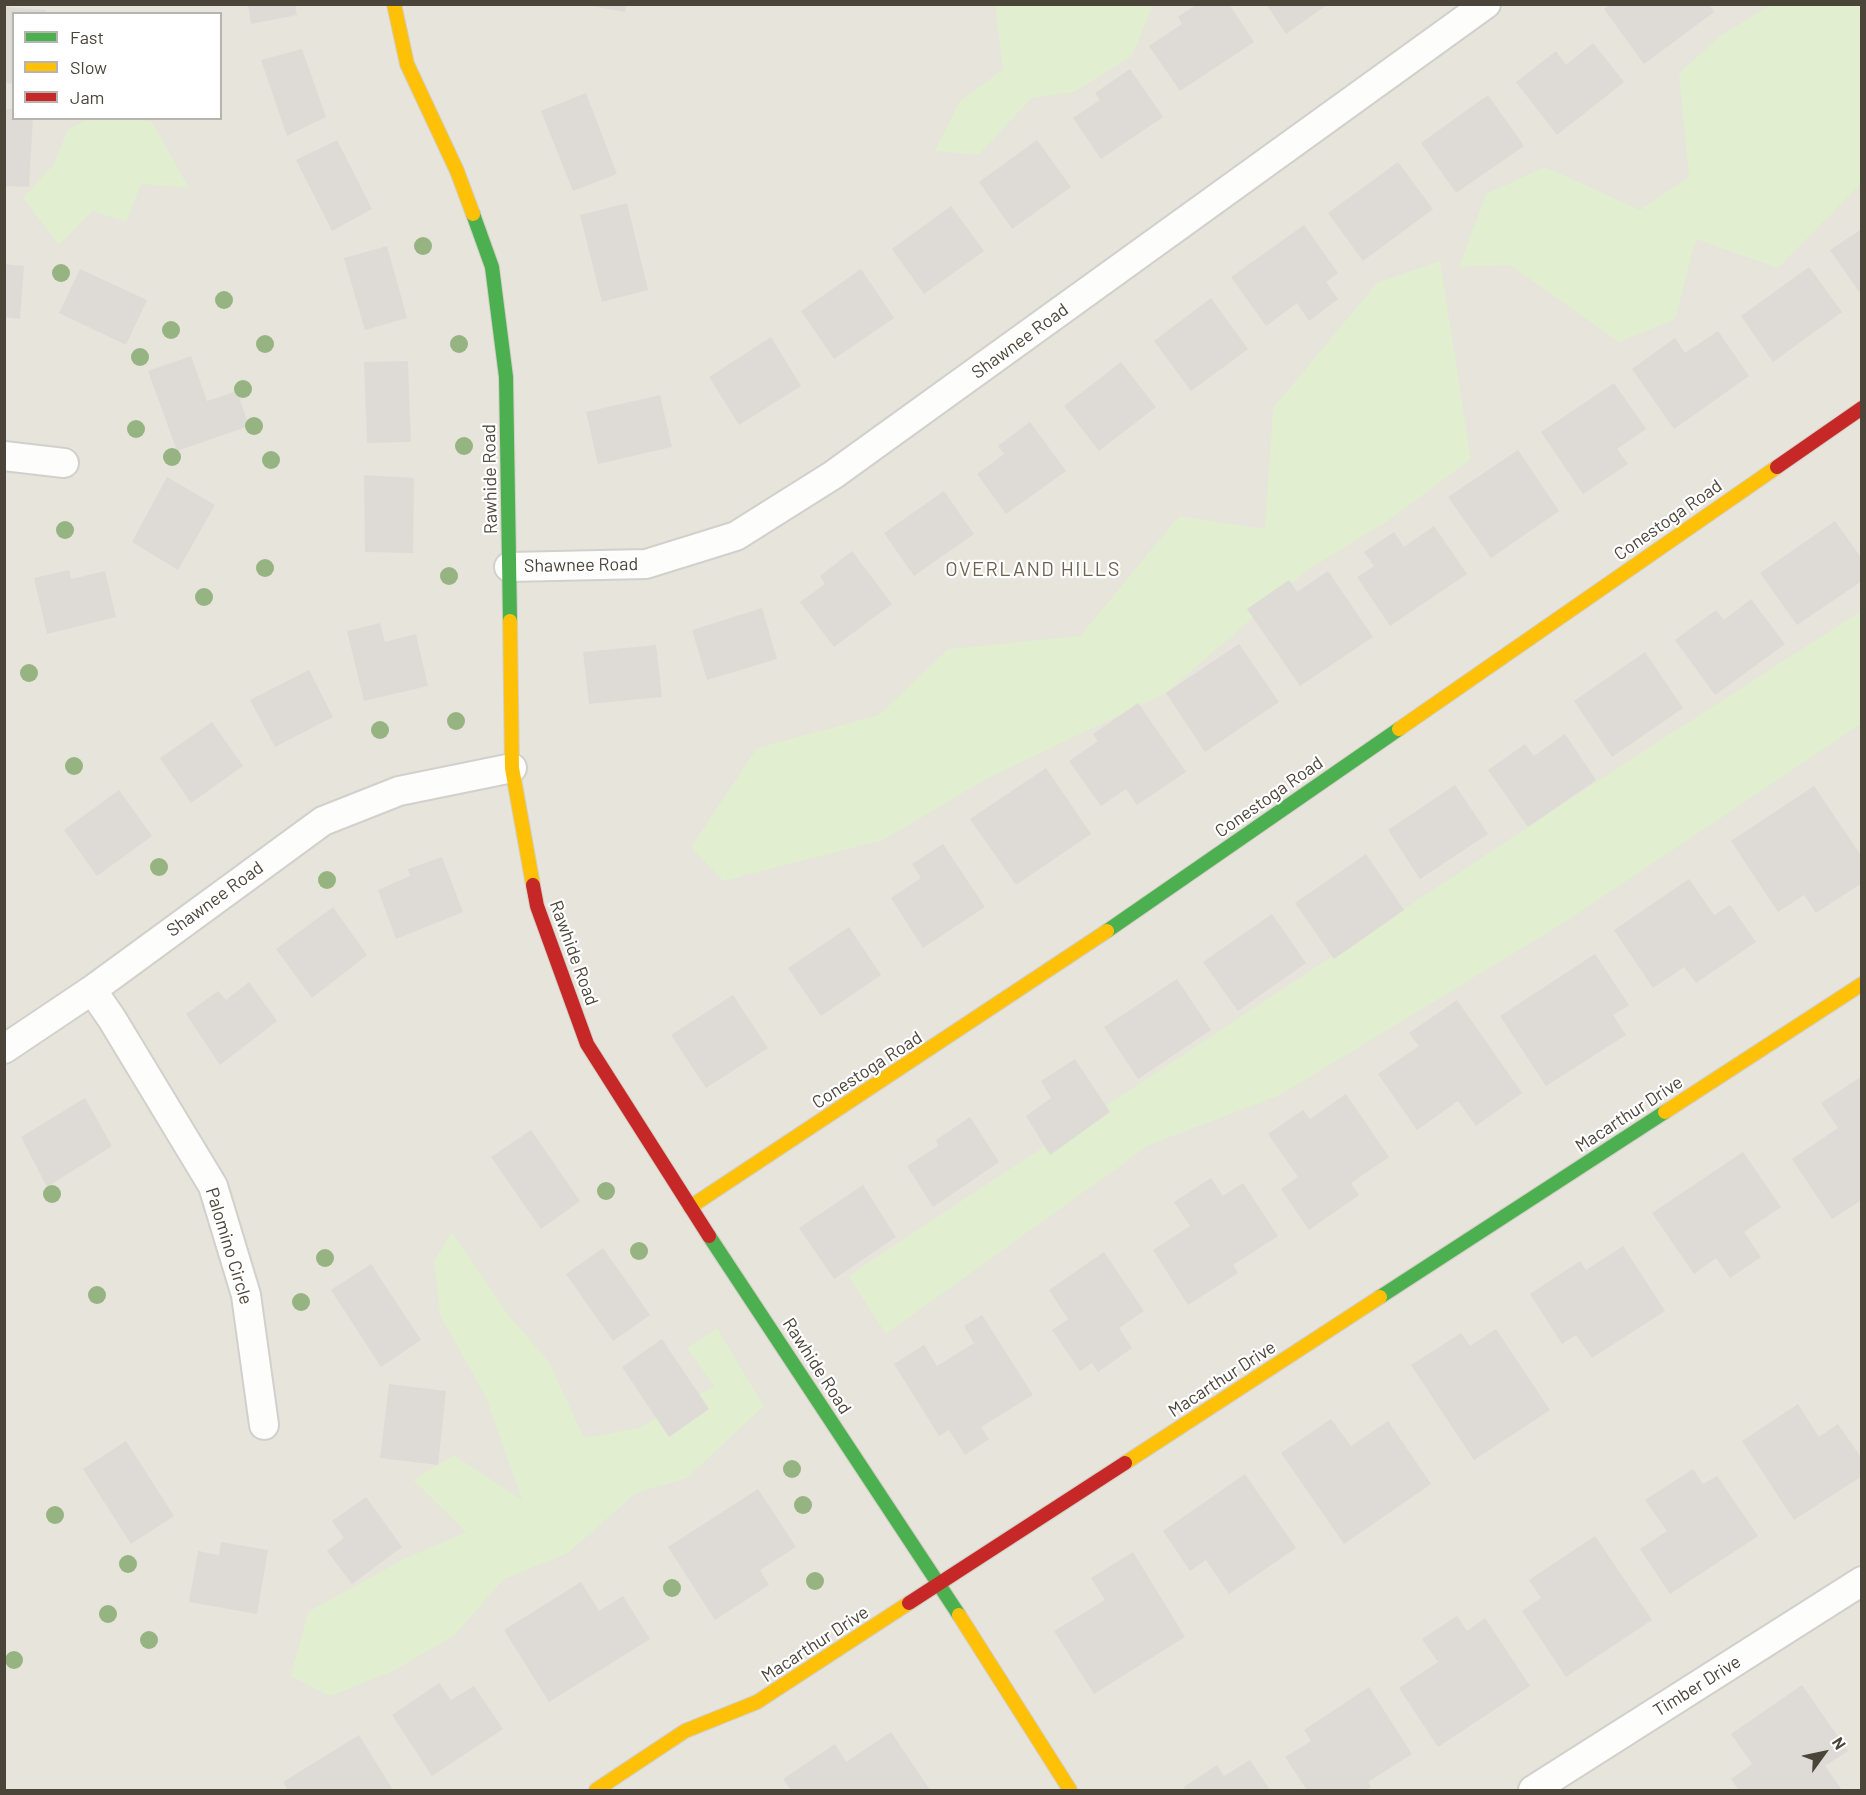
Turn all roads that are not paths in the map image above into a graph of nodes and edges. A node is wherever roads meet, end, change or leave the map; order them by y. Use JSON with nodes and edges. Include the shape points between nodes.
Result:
{"nodes":[{"id":1,"x":394,"y":4,"type":"edge"},
{"id":2,"x":1486,"y":4,"type":"edge"},
{"id":3,"x":1862,"y":408,"type":"edge"},
{"id":4,"x":4,"y":456,"type":"edge"},
{"id":5,"x":64,"y":463,"type":"dead end"},
{"id":6,"x":509,"y":567,"type":"junction"},
{"id":7,"x":512,"y":768,"type":"junction"},
{"id":8,"x":1862,"y":984,"type":"edge"},
{"id":9,"x":92,"y":990,"type":"junction"},
{"id":10,"x":4,"y":1049,"type":"edge"},
{"id":11,"x":690,"y":1207,"type":"junction"},
{"id":12,"x":264,"y":1425,"type":"dead end"},
{"id":13,"x":940,"y":1585,"type":"junction"},
{"id":14,"x":1857,"y":1594,"type":"edge"},
{"id":15,"x":596,"y":1791,"type":"edge"},
{"id":16,"x":1070,"y":1791,"type":"edge"},
{"id":17,"x":1533,"y":1791,"type":"edge"}],
"edges":[{"from":1,"to":6,"type":"street","name":"Rawhide Road","via":[[407,63],[457,171],[492,267],[506,377]]},
{"from":2,"to":6,"type":"street","name":"Shawnee Road","via":[[833,475],[735,536],[646,564]]},
{"from":3,"to":11,"type":"street","name":"Conestoga Road","via":[[1046,973]]},
{"from":4,"to":5,"type":"street"},
{"from":6,"to":7,"type":"street","name":"Rawhide Road"},
{"from":7,"to":9,"type":"street","name":"Shawnee Road","via":[[399,791],[323,821]]},
{"from":7,"to":11,"type":"street","name":"Rawhide Road","via":[[537,906],[587,1044]]},
{"from":8,"to":13,"type":"street","name":"Macarthur Drive"},
{"from":9,"to":10,"type":"street","name":"Shawnee Road"},
{"from":9,"to":12,"type":"street","name":"Palomino Circle","via":[[213,1186],[246,1295]]},
{"from":11,"to":13,"type":"street","name":"Rawhide Road"},
{"from":13,"to":15,"type":"street","name":"Macarthur Drive","via":[[757,1702],[685,1731]]},
{"from":13,"to":16,"type":"street","name":"Rawhide Road"},
{"from":14,"to":17,"type":"street","name":"Timber Drive"}]}
